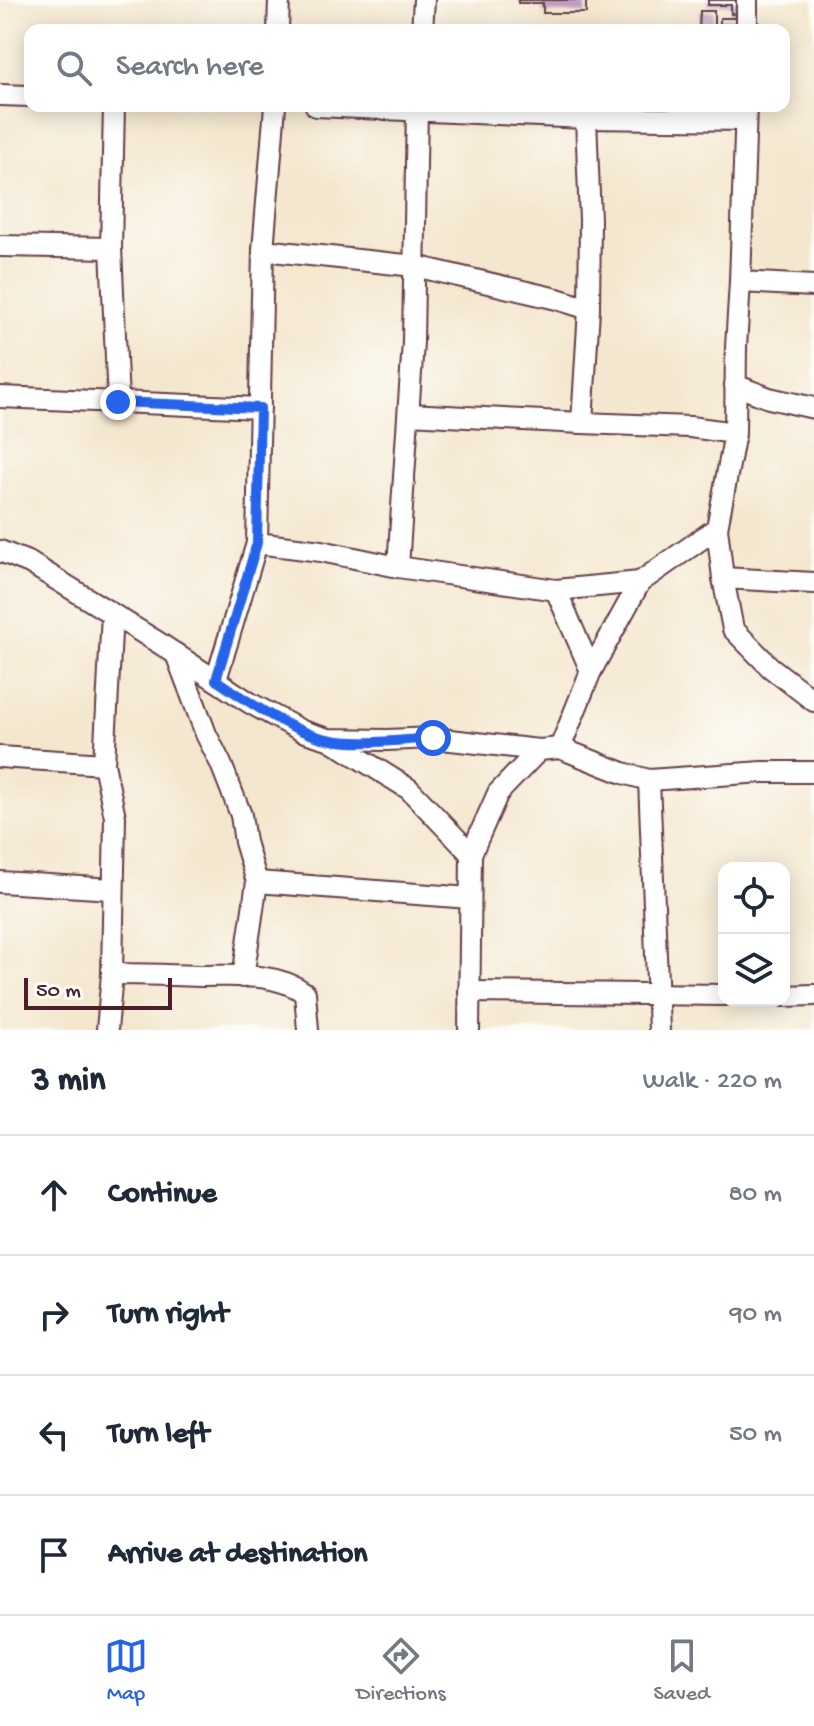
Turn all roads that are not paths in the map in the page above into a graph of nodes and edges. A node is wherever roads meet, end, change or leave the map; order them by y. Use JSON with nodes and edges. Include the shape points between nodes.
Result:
{"nodes":[{"id":1,"x":279,"y":0,"type":"edge"},
{"id":2,"x":424,"y":0,"type":"edge"},
{"id":3,"x":747,"y":0,"type":"edge"},
{"id":4,"x":278,"y":24,"type":"edge"},
{"id":5,"x":422,"y":24,"type":"edge"},
{"id":6,"x":747,"y":24,"type":"edge"},
{"id":7,"x":0,"y":95,"type":"edge"},
{"id":8,"x":24,"y":96,"type":"edge"},
{"id":9,"x":114,"y":112,"type":"edge"},
{"id":10,"x":274,"y":112,"type":"edge"},
{"id":11,"x":417,"y":112,"type":"edge"},
{"id":12,"x":473,"y":112,"type":"edge"},
{"id":13,"x":746,"y":113,"type":"edge"},
{"id":14,"x":586,"y":118,"type":"junction"},
{"id":15,"x":0,"y":246,"type":"edge"},
{"id":16,"x":111,"y":248,"type":"junction"},
{"id":17,"x":263,"y":250,"type":"junction"},
{"id":18,"x":415,"y":266,"type":"junction"},
{"id":19,"x":740,"y":282,"type":"junction"},
{"id":20,"x":814,"y":286,"type":"edge"},
{"id":21,"x":589,"y":309,"type":"junction"},
{"id":22,"x":735,"y":385,"type":"junction"},
{"id":23,"x":0,"y":397,"type":"edge"},
{"id":24,"x":118,"y":402,"type":"junction"},
{"id":25,"x":260,"y":408,"type":"junction"},
{"id":26,"x":814,"y":408,"type":"edge"},
{"id":27,"x":409,"y":414,"type":"junction"},
{"id":28,"x":582,"y":423,"type":"junction"},
{"id":29,"x":735,"y":433,"type":"junction"},
{"id":30,"x":717,"y":528,"type":"junction"},
{"id":31,"x":257,"y":543,"type":"junction"},
{"id":32,"x":0,"y":551,"type":"edge"},
{"id":33,"x":398,"y":567,"type":"junction"},
{"id":34,"x":723,"y":578,"type":"junction"},
{"id":35,"x":640,"y":582,"type":"junction"},
{"id":36,"x":814,"y":583,"type":"edge"},
{"id":37,"x":556,"y":590,"type":"junction"},
{"id":38,"x":112,"y":614,"type":"junction"},
{"id":39,"x":176,"y":654,"type":"junction"},
{"id":40,"x":591,"y":671,"type":"junction"},
{"id":41,"x":216,"y":680,"type":"junction"},
{"id":42,"x":814,"y":701,"type":"edge"},
{"id":43,"x":328,"y":739,"type":"junction"},
{"id":44,"x":560,"y":748,"type":"junction"},
{"id":45,"x":539,"y":750,"type":"junction"},
{"id":46,"x":0,"y":757,"type":"edge"},
{"id":47,"x":104,"y":764,"type":"junction"},
{"id":48,"x":814,"y":772,"type":"edge"},
{"id":49,"x":649,"y":780,"type":"junction"},
{"id":50,"x":471,"y":854,"type":"junction"},
{"id":51,"x":0,"y":882,"type":"edge"},
{"id":52,"x":257,"y":882,"type":"junction"},
{"id":53,"x":113,"y":889,"type":"junction"},
{"id":54,"x":470,"y":898,"type":"junction"},
{"id":55,"x":112,"y":974,"type":"junction"},
{"id":56,"x":243,"y":977,"type":"junction"},
{"id":57,"x":469,"y":992,"type":"junction"},
{"id":58,"x":657,"y":993,"type":"junction"},
{"id":59,"x":718,"y":995,"type":"edge"},
{"id":60,"x":814,"y":995,"type":"edge"},
{"id":61,"x":790,"y":996,"type":"edge"},
{"id":62,"x":107,"y":1030,"type":"edge"},
{"id":63,"x":308,"y":1030,"type":"edge"},
{"id":64,"x":469,"y":1030,"type":"edge"},
{"id":65,"x":659,"y":1030,"type":"edge"}],
"edges":[{"from":1,"to":4,"type":"street"},
{"from":2,"to":5,"type":"street"},
{"from":3,"to":6,"type":"street"},
{"from":7,"to":8,"type":"street"},
{"from":9,"to":16,"type":"street"},
{"from":10,"to":17,"type":"street"},
{"from":11,"to":18,"type":"street"},
{"from":12,"to":14,"type":"street"},
{"from":13,"to":14,"type":"street"},
{"from":13,"to":19,"type":"street"},
{"from":14,"to":21,"type":"street"},
{"from":15,"to":16,"type":"street"},
{"from":16,"to":24,"type":"street"},
{"from":17,"to":18,"type":"street"},
{"from":17,"to":25,"type":"street"},
{"from":18,"to":21,"type":"street"},
{"from":18,"to":27,"type":"street"},
{"from":19,"to":20,"type":"street"},
{"from":19,"to":22,"type":"street"},
{"from":21,"to":28,"type":"street"},
{"from":22,"to":26,"type":"street"},
{"from":22,"to":29,"type":"street"},
{"from":23,"to":24,"type":"street"},
{"from":24,"to":25,"type":"street"},
{"from":25,"to":31,"type":"street"},
{"from":27,"to":28,"type":"street"},
{"from":27,"to":33,"type":"street"},
{"from":28,"to":29,"type":"street"},
{"from":29,"to":30,"type":"street"},
{"from":30,"to":34,"type":"street"},
{"from":30,"to":35,"type":"street"},
{"from":31,"to":33,"type":"street"},
{"from":31,"to":41,"type":"street"},
{"from":32,"to":38,"type":"street","via":[[30,563]]},
{"from":33,"to":37,"type":"street"},
{"from":34,"to":36,"type":"street"},
{"from":34,"to":42,"type":"street","via":[[733,629]]},
{"from":35,"to":37,"type":"street"},
{"from":35,"to":40,"type":"street"},
{"from":37,"to":40,"type":"street"},
{"from":38,"to":39,"type":"street"},
{"from":38,"to":47,"type":"street"},
{"from":39,"to":41,"type":"street"},
{"from":39,"to":52,"type":"street","via":[[241,815]]},
{"from":40,"to":44,"type":"street"},
{"from":41,"to":43,"type":"street","via":[[302,731]]},
{"from":43,"to":45,"type":"street","via":[[433,738]]},
{"from":43,"to":50,"type":"street","via":[[409,789]]},
{"from":44,"to":45,"type":"street"},
{"from":44,"to":49,"type":"street"},
{"from":45,"to":50,"type":"street","via":[[498,793]]},
{"from":46,"to":47,"type":"street"},
{"from":47,"to":53,"type":"street","via":[[115,817]]},
{"from":48,"to":49,"type":"street"},
{"from":49,"to":58,"type":"street"},
{"from":50,"to":54,"type":"street"},
{"from":51,"to":53,"type":"street"},
{"from":52,"to":54,"type":"street"},
{"from":52,"to":56,"type":"street"},
{"from":53,"to":55,"type":"street"},
{"from":54,"to":57,"type":"street"},
{"from":55,"to":56,"type":"street"},
{"from":55,"to":62,"type":"street"},
{"from":56,"to":63,"type":"street","via":[[278,980],[305,993]]},
{"from":57,"to":58,"type":"street"},
{"from":57,"to":64,"type":"street"},
{"from":58,"to":59,"type":"street"},
{"from":58,"to":65,"type":"street"},
{"from":60,"to":61,"type":"street"}]}
